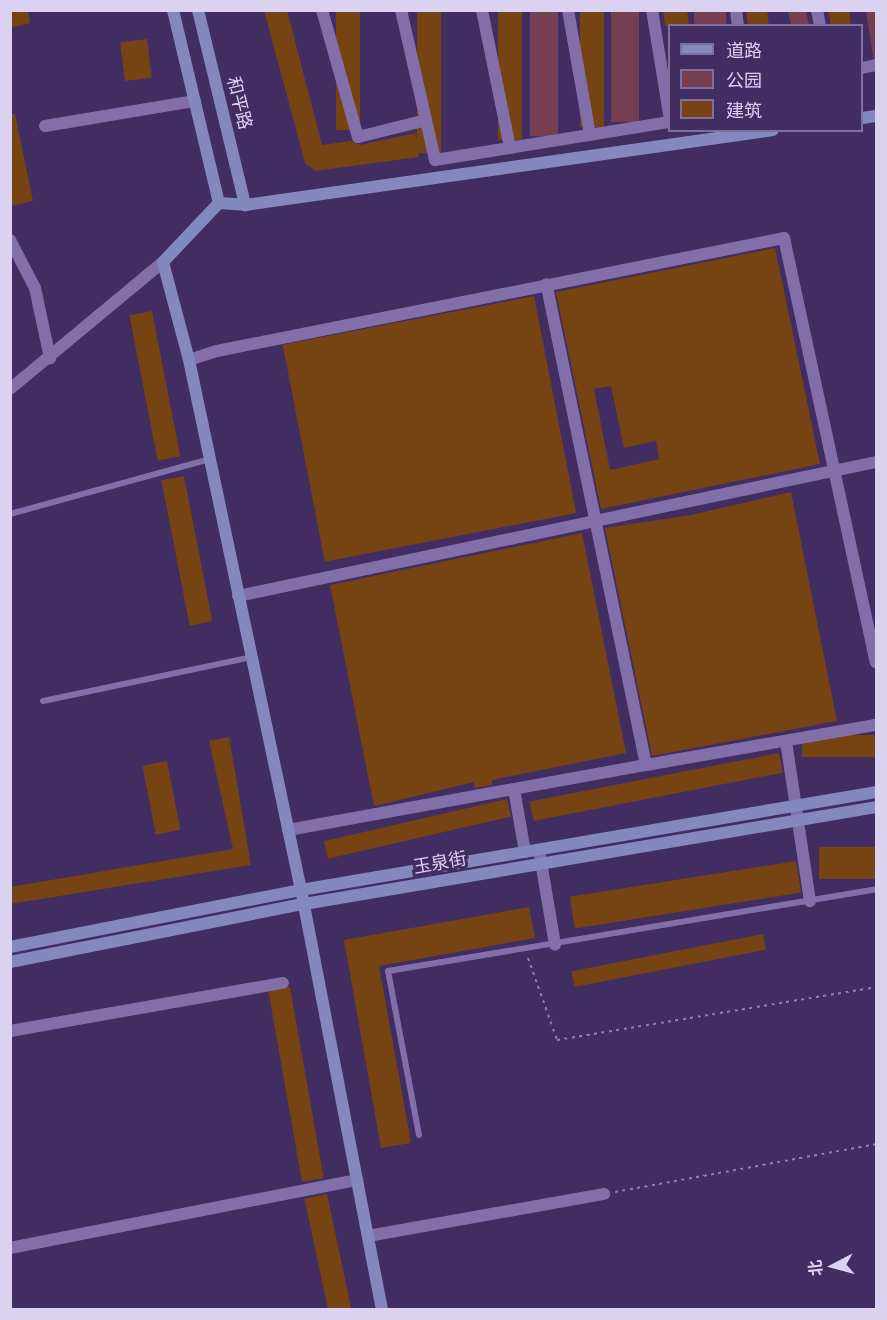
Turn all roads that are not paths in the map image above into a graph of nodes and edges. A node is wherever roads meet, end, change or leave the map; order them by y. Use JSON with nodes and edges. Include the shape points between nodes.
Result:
{"nodes":[{"id":1,"x":173,"y":10,"type":"edge"},
{"id":2,"x":198,"y":10,"type":"edge"},
{"id":3,"x":322,"y":10,"type":"edge"},
{"id":4,"x":401,"y":10,"type":"edge"},
{"id":5,"x":482,"y":10,"type":"edge"},
{"id":6,"x":568,"y":10,"type":"edge"},
{"id":7,"x":652,"y":10,"type":"edge"},
{"id":8,"x":195,"y":101,"type":"junction"},
{"id":9,"x":668,"y":114,"type":"edge"},
{"id":10,"x":426,"y":120,"type":"junction"},
{"id":11,"x":668,"y":121,"type":"edge"},
{"id":12,"x":45,"y":126,"type":"dead end"},
{"id":13,"x":758,"y":132,"type":"edge"},
{"id":14,"x":590,"y":135,"type":"junction"},
{"id":15,"x":510,"y":148,"type":"junction"},
{"id":16,"x":219,"y":203,"type":"junction"},
{"id":17,"x":246,"y":205,"type":"junction"},
{"id":18,"x":10,"y":240,"type":"edge"},
{"id":19,"x":163,"y":262,"type":"junction"},
{"id":20,"x":546,"y":284,"type":"junction"},
{"id":21,"x":50,"y":357,"type":"junction"},
{"id":22,"x":189,"y":360,"type":"junction"},
{"id":23,"x":10,"y":389,"type":"edge"},
{"id":24,"x":210,"y":459,"type":"junction"},
{"id":25,"x":876,"y":462,"type":"edge"},
{"id":26,"x":836,"y":471,"type":"junction"},
{"id":27,"x":10,"y":514,"type":"edge"},
{"id":28,"x":597,"y":521,"type":"junction"},
{"id":29,"x":238,"y":596,"type":"junction"},
{"id":30,"x":251,"y":657,"type":"junction"},
{"id":31,"x":876,"y":662,"type":"edge"},
{"id":32,"x":43,"y":701,"type":"dead end"},
{"id":33,"x":876,"y":725,"type":"edge"},
{"id":34,"x":786,"y":741,"type":"junction"},
{"id":35,"x":646,"y":765,"type":"junction"},
{"id":36,"x":514,"y":789,"type":"junction"},
{"id":37,"x":876,"y":792,"type":"edge"},
{"id":38,"x":796,"y":806,"type":"junction"},
{"id":39,"x":876,"y":807,"type":"edge"},
{"id":40,"x":798,"y":820,"type":"junction"},
{"id":41,"x":288,"y":830,"type":"junction"},
{"id":42,"x":539,"y":850,"type":"junction"},
{"id":43,"x":525,"y":852,"type":"junction"},
{"id":44,"x":541,"y":864,"type":"junction"},
{"id":45,"x":876,"y":889,"type":"edge"},
{"id":46,"x":301,"y":890,"type":"junction"},
{"id":47,"x":810,"y":901,"type":"junction"},
{"id":48,"x":304,"y":904,"type":"junction"},
{"id":49,"x":555,"y":945,"type":"junction"},
{"id":50,"x":10,"y":947,"type":"edge"},
{"id":51,"x":10,"y":962,"type":"edge"},
{"id":52,"x":283,"y":983,"type":"dead end"},
{"id":53,"x":10,"y":1031,"type":"edge"},
{"id":54,"x":419,"y":1135,"type":"dead end"},
{"id":55,"x":357,"y":1180,"type":"junction"},
{"id":56,"x":604,"y":1194,"type":"road end"},
{"id":57,"x":368,"y":1236,"type":"junction"},
{"id":58,"x":10,"y":1248,"type":"edge"},
{"id":59,"x":382,"y":1310,"type":"edge"}],
"edges":[{"from":1,"to":8,"type":"street"},
{"from":2,"to":17,"type":"street","name":"和平路"},
{"from":3,"to":10,"type":"street","via":[[358,137]]},
{"from":4,"to":10,"type":"street"},
{"from":5,"to":15,"type":"street"},
{"from":6,"to":14,"type":"street"},
{"from":7,"to":9,"type":"street"},
{"from":8,"to":12,"type":"street"},
{"from":8,"to":16,"type":"street"},
{"from":10,"to":15,"type":"street","via":[[435,160]]},
{"from":11,"to":14,"type":"street"},
{"from":13,"to":17,"type":"street"},
{"from":14,"to":15,"type":"street"},
{"from":16,"to":17,"type":"street"},
{"from":16,"to":19,"type":"street"},
{"from":18,"to":21,"type":"street","via":[[35,288]]},
{"from":19,"to":21,"type":"street"},
{"from":19,"to":22,"type":"street"},
{"from":20,"to":22,"type":"street"},
{"from":20,"to":26,"type":"street","via":[[784,238]]},
{"from":20,"to":28,"type":"street"},
{"from":21,"to":23,"type":"street"},
{"from":22,"to":24,"type":"street"},
{"from":24,"to":27,"type":"lane"},
{"from":24,"to":29,"type":"street"},
{"from":25,"to":26,"type":"street"},
{"from":26,"to":28,"type":"street"},
{"from":26,"to":31,"type":"street"},
{"from":28,"to":29,"type":"street"},
{"from":28,"to":35,"type":"street"},
{"from":29,"to":30,"type":"street"},
{"from":30,"to":32,"type":"lane"},
{"from":30,"to":41,"type":"street"},
{"from":33,"to":34,"type":"street"},
{"from":34,"to":35,"type":"street"},
{"from":34,"to":38,"type":"street"},
{"from":35,"to":36,"type":"street"},
{"from":36,"to":41,"type":"street"},
{"from":36,"to":43,"type":"street"},
{"from":37,"to":38,"type":"street","name":"玉泉街"},
{"from":38,"to":40,"type":"street"},
{"from":38,"to":42,"type":"street","name":"玉泉街"},
{"from":39,"to":40,"type":"street","name":"玉泉街"},
{"from":40,"to":44,"type":"street","name":"玉泉街"},
{"from":40,"to":47,"type":"street"},
{"from":41,"to":46,"type":"street"},
{"from":42,"to":43,"type":"street","name":"玉泉街"},
{"from":42,"to":44,"type":"street"},
{"from":43,"to":46,"type":"street","name":"玉泉街"},
{"from":44,"to":48,"type":"street","name":"玉泉街"},
{"from":44,"to":49,"type":"street"},
{"from":45,"to":47,"type":"lane"},
{"from":46,"to":48,"type":"street"},
{"from":46,"to":50,"type":"street","name":"玉泉街"},
{"from":47,"to":49,"type":"lane"},
{"from":48,"to":51,"type":"street","name":"玉泉街"},
{"from":48,"to":55,"type":"street"},
{"from":49,"to":54,"type":"lane","via":[[388,971]]},
{"from":52,"to":53,"type":"street"},
{"from":55,"to":57,"type":"street"},
{"from":55,"to":58,"type":"street"},
{"from":56,"to":57,"type":"street"},
{"from":57,"to":59,"type":"street"}]}
